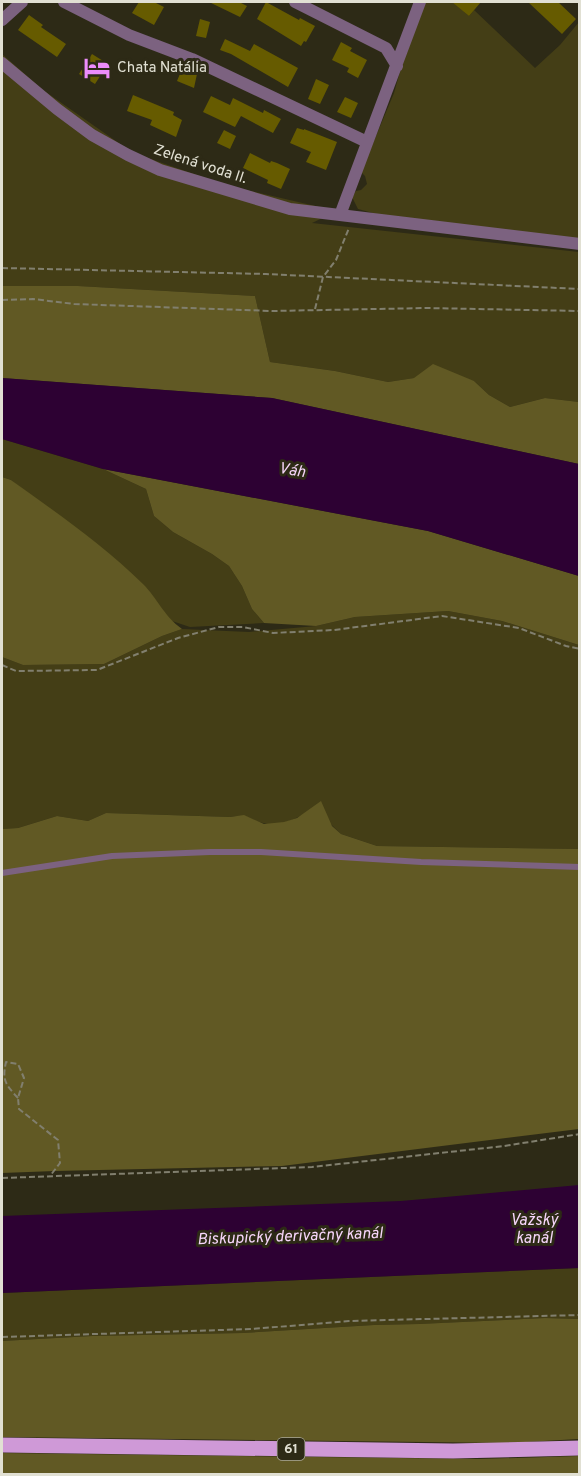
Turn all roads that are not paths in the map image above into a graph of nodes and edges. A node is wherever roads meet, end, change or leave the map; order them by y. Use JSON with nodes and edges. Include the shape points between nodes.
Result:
{"nodes":[{"id":1,"x":22,"y":2,"type":"edge"},
{"id":2,"x":64,"y":2,"type":"edge"},
{"id":3,"x":296,"y":2,"type":"edge"},
{"id":4,"x":420,"y":2,"type":"edge"},
{"id":5,"x":2,"y":20,"type":"edge"},
{"id":6,"x":405,"y":43,"type":"junction"},
{"id":7,"x":386,"y":48,"type":"junction"},
{"id":8,"x":2,"y":63,"type":"edge"},
{"id":9,"x":397,"y":66,"type":"junction"},
{"id":10,"x":367,"y":142,"type":"junction"},
{"id":11,"x":346,"y":216,"type":"junction"},
{"id":12,"x":579,"y":244,"type":"edge"},
{"id":13,"x":579,"y":867,"type":"edge"},
{"id":14,"x":2,"y":873,"type":"edge"},
{"id":15,"x":2,"y":1445,"type":"edge"},
{"id":16,"x":579,"y":1448,"type":"edge"}],
"edges":[{"from":1,"to":5,"type":"street"},
{"from":2,"to":10,"type":"street"},
{"from":3,"to":7,"type":"street"},
{"from":4,"to":6,"type":"street"},
{"from":6,"to":7,"type":"street"},
{"from":6,"to":9,"type":"street"},
{"from":7,"to":9,"type":"street"},
{"from":8,"to":11,"type":"street","name":"Zelená voda II.","via":[[92,135],[160,170],[290,210]]},
{"from":9,"to":10,"type":"street"},
{"from":10,"to":11,"type":"street"},
{"from":11,"to":12,"type":"street","name":"Zelená voda II."},
{"from":13,"to":14,"type":"lane","via":[[210,852],[112,856]]},
{"from":15,"to":16,"type":"main road","number":"61","via":[[453,1451]]}]}
